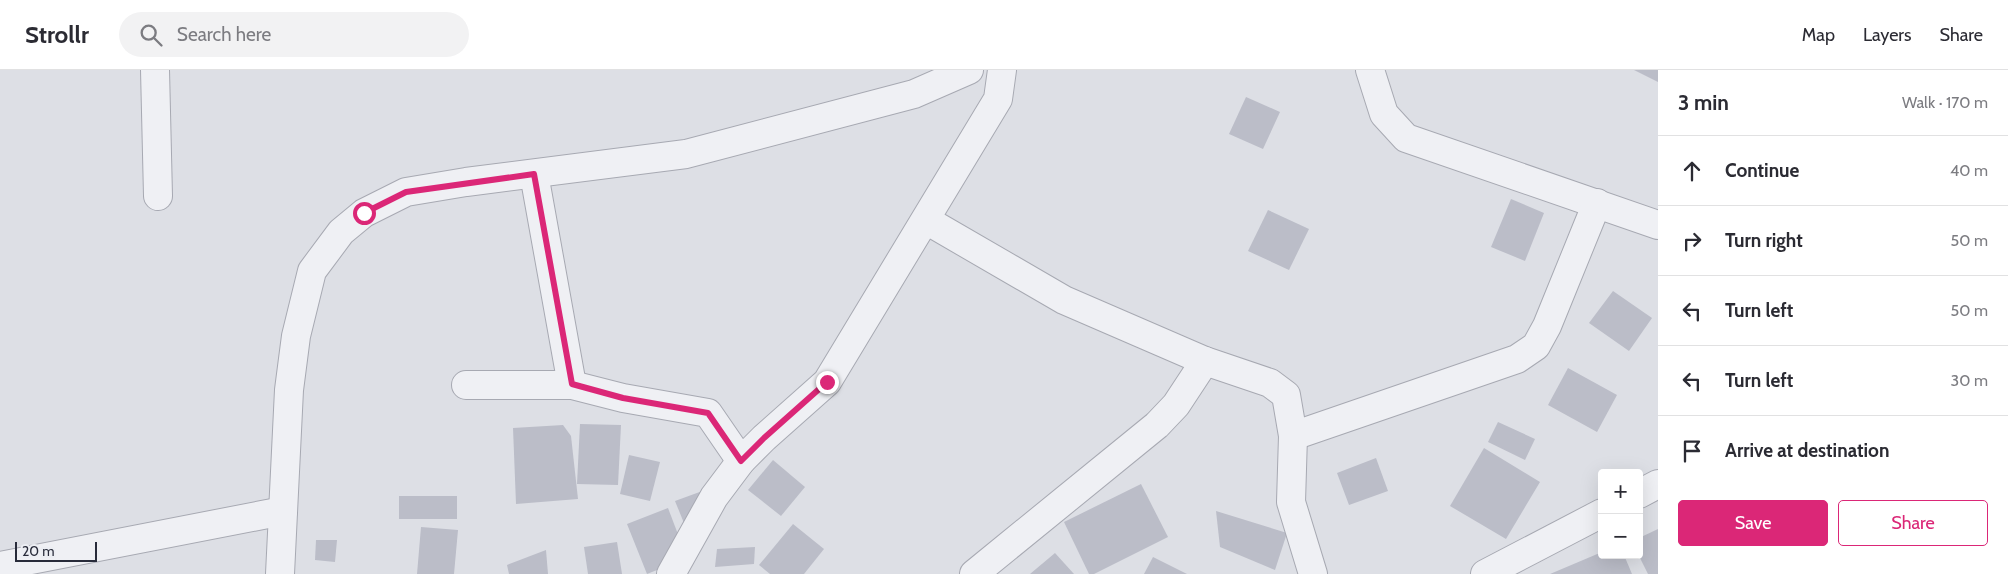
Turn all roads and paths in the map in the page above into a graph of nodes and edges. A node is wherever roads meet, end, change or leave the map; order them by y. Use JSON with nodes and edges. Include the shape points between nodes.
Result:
{"nodes":[{"id":1,"x":154,"y":70,"type":"edge"},
{"id":2,"x":969,"y":70,"type":"edge"},
{"id":3,"x":1002,"y":70,"type":"edge"},
{"id":4,"x":1370,"y":70,"type":"edge"},
{"id":5,"x":534,"y":174,"type":"junction"},
{"id":6,"x":158,"y":196,"type":"dead end"},
{"id":7,"x":1597,"y":203,"type":"junction"},
{"id":8,"x":926,"y":220,"type":"junction"},
{"id":9,"x":1658,"y":225,"type":"edge"},
{"id":10,"x":1205,"y":360,"type":"junction"},
{"id":11,"x":466,"y":384,"type":"dead end"},
{"id":12,"x":572,"y":384,"type":"junction"},
{"id":13,"x":1292,"y":436,"type":"junction"},
{"id":14,"x":741,"y":461,"type":"junction"},
{"id":15,"x":1658,"y":484,"type":"edge"},
{"id":16,"x":1643,"y":492,"type":"edge"},
{"id":17,"x":283,"y":512,"type":"junction"},
{"id":18,"x":1598,"y":516,"type":"edge"},
{"id":19,"x":0,"y":566,"type":"edge"},
{"id":20,"x":280,"y":574,"type":"edge"},
{"id":21,"x":671,"y":574,"type":"edge"},
{"id":22,"x":974,"y":574,"type":"edge"},
{"id":23,"x":1313,"y":574,"type":"edge"},
{"id":24,"x":1485,"y":574,"type":"edge"}],
"edges":[{"from":1,"to":6,"type":"street"},
{"from":2,"to":5,"type":"street","via":[[914,94],[686,154]]},
{"from":3,"to":8,"type":"street","via":[[998,99]]},
{"from":4,"to":7,"type":"street","via":[[1384,114],[1406,138]]},
{"from":5,"to":12,"type":"street"},
{"from":5,"to":17,"type":"street","via":[[406,192],[364,213],[341,232],[312,271],[296,336],[289,390]]},
{"from":7,"to":9,"type":"street"},
{"from":7,"to":13,"type":"street","via":[[1548,326],[1536,346],[1517,359]]},
{"from":8,"to":10,"type":"street","via":[[1064,300]]},
{"from":8,"to":14,"type":"street","via":[[827,382]]},
{"from":10,"to":13,"type":"street","via":[[1270,383],[1286,395]]},
{"from":10,"to":22,"type":"street","via":[[1176,405],[1157,425]]},
{"from":11,"to":12,"type":"street"},
{"from":12,"to":14,"type":"street","via":[[623,398],[708,413]]},
{"from":13,"to":23,"type":"street","via":[[1291,502]]},
{"from":14,"to":21,"type":"street","via":[[714,497]]},
{"from":15,"to":16,"type":"street"},
{"from":17,"to":19,"type":"street"},
{"from":17,"to":20,"type":"street"},
{"from":18,"to":24,"type":"street"}]}
